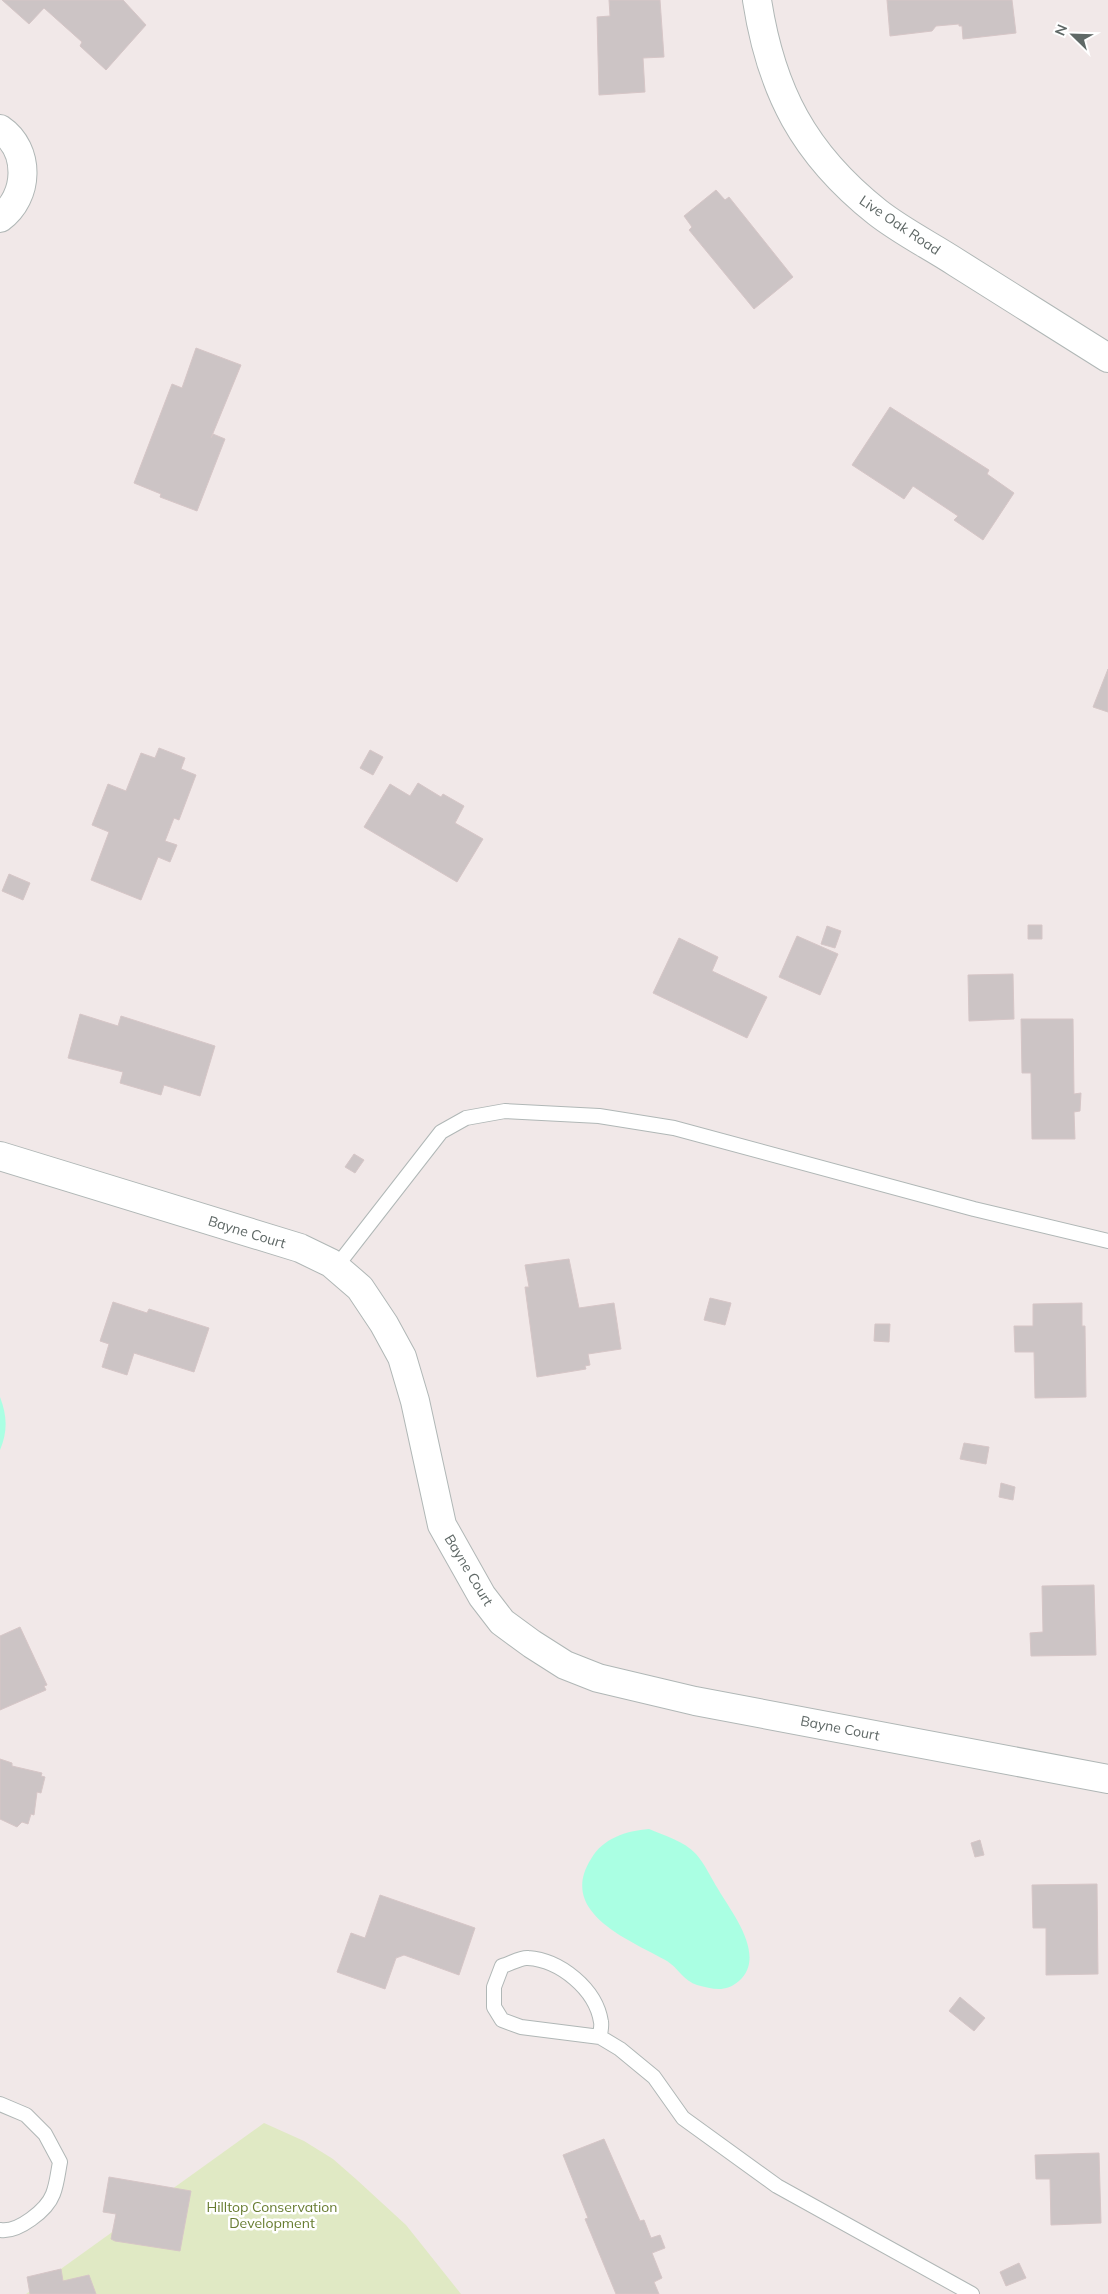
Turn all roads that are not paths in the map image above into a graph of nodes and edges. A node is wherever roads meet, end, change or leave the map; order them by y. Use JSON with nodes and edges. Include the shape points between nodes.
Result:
{"nodes":[{"id":1,"x":757,"y":0,"type":"edge"},
{"id":2,"x":0,"y":129,"type":"edge"},
{"id":3,"x":0,"y":218,"type":"edge"},
{"id":4,"x":1108,"y":358,"type":"edge"},
{"id":5,"x":0,"y":1156,"type":"edge"},
{"id":6,"x":1108,"y":1241,"type":"edge"},
{"id":7,"x":336,"y":1267,"type":"junction"},
{"id":8,"x":1108,"y":1779,"type":"edge"},
{"id":9,"x":600,"y":2037,"type":"junction"},
{"id":10,"x":0,"y":2104,"type":"edge"},
{"id":11,"x":0,"y":2230,"type":"edge"},
{"id":12,"x":972,"y":2294,"type":"edge"}],
"edges":[{"from":1,"to":4,"type":"street","name":"Live Oak Road","via":[[772,69],[788,106],[814,150],[840,181],[878,213]]},
{"from":2,"to":3,"type":"street","via":[[17,148],[23,178],[18,199]]},
{"from":5,"to":7,"type":"street","name":"Bayne Court","via":[[300,1248]]},
{"from":6,"to":7,"type":"lane","via":[[974,1209],[674,1128],[599,1116],[505,1111],[466,1118],[441,1132]]},
{"from":7,"to":8,"type":"street","name":"Bayne Court","via":[[360,1288],[402,1357],[416,1401],[442,1525],[482,1596],[502,1622],[532,1644],[565,1665],[598,1678],[695,1701]]},
{"from":9,"to":9,"type":"lane","via":[[521,2027],[502,2020],[494,2007],[494,1987],[502,1966],[526,1958],[548,1962],[571,1975],[589,1994],[601,2021]]},
{"from":9,"to":12,"type":"lane","via":[[620,2048],[654,2077],[683,2118],[777,2186]]},
{"from":10,"to":11,"type":"lane","via":[[26,2114],[46,2134],[60,2162],[53,2195],[33,2219],[6,2231]]}]}
